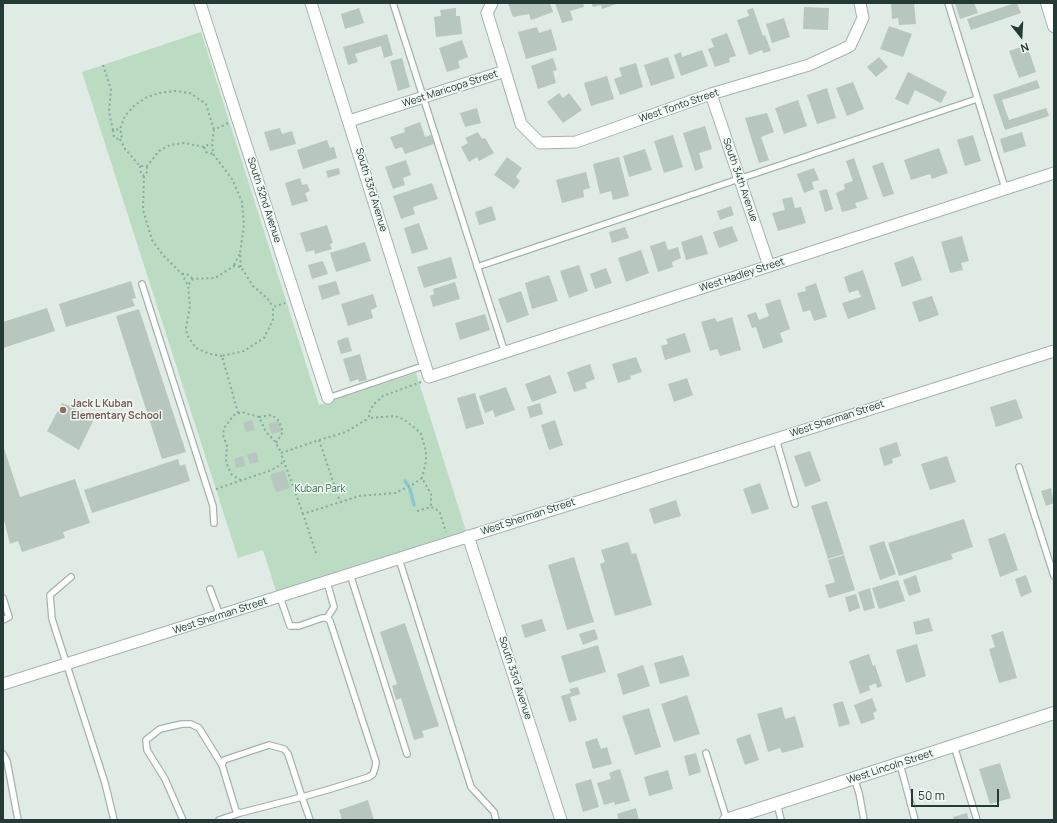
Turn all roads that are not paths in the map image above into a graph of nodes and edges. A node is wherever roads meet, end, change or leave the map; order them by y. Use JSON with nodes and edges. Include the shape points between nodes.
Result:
{"nodes":[{"id":1,"x":200,"y":3,"type":"edge"},
{"id":2,"x":311,"y":3,"type":"edge"},
{"id":3,"x":393,"y":3,"type":"edge"},
{"id":4,"x":492,"y":3,"type":"edge"},
{"id":5,"x":860,"y":3,"type":"edge"},
{"id":6,"x":948,"y":3,"type":"edge"},
{"id":7,"x":1047,"y":3,"type":"edge"},
{"id":8,"x":1054,"y":26,"type":"edge"},
{"id":9,"x":505,"y":71,"type":"junction"},
{"id":10,"x":711,"y":94,"type":"junction"},
{"id":11,"x":423,"y":97,"type":"junction"},
{"id":12,"x":977,"y":99,"type":"junction"},
{"id":13,"x":349,"y":121,"type":"junction"},
{"id":14,"x":1054,"y":173,"type":"edge"},
{"id":15,"x":740,"y":180,"type":"junction"},
{"id":16,"x":1004,"y":188,"type":"junction"},
{"id":17,"x":769,"y":266,"type":"junction"},
{"id":18,"x":477,"y":267,"type":"junction"},
{"id":19,"x":142,"y":284,"type":"dead end"},
{"id":20,"x":1054,"y":351,"type":"edge"},
{"id":21,"x":506,"y":353,"type":"junction"},
{"id":22,"x":426,"y":365,"type":"junction"},
{"id":23,"x":429,"y":377,"type":"joint"},
{"id":24,"x":328,"y":398,"type":"joint"},
{"id":25,"x":776,"y":439,"type":"junction"},
{"id":26,"x":1019,"y":467,"type":"dead end"},
{"id":27,"x":795,"y":504,"type":"dead end"},
{"id":28,"x":214,"y":523,"type":"dead end"},
{"id":29,"x":468,"y":536,"type":"junction"},
{"id":30,"x":399,"y":559,"type":"junction"},
{"id":31,"x":350,"y":574,"type":"junction"},
{"id":32,"x":1054,"y":576,"type":"edge"},
{"id":33,"x":71,"y":577,"type":"dead end"},
{"id":34,"x":327,"y":582,"type":"junction"},
{"id":35,"x":210,"y":589,"type":"dead end"},
{"id":36,"x":280,"y":597,"type":"junction"},
{"id":37,"x":3,"y":598,"type":"edge"},
{"id":38,"x":220,"y":616,"type":"junction"},
{"id":39,"x":327,"y":618,"type":"junction"},
{"id":40,"x":3,"y":620,"type":"edge"},
{"id":41,"x":67,"y":664,"type":"junction"},
{"id":42,"x":3,"y":684,"type":"edge"},
{"id":43,"x":1054,"y":713,"type":"edge"},
{"id":44,"x":954,"y":746,"type":"junction"},
{"id":45,"x":706,"y":753,"type":"dead end"},
{"id":46,"x":3,"y":754,"type":"edge"},
{"id":47,"x":407,"y":754,"type":"dead end"},
{"id":48,"x":900,"y":764,"type":"junction"},
{"id":49,"x":222,"y":765,"type":"junction"},
{"id":50,"x":854,"y":778,"type":"junction"},
{"id":51,"x":302,"y":797,"type":"junction"},
{"id":52,"x":777,"y":803,"type":"junction"},
{"id":53,"x":240,"y":813,"type":"junction"},
{"id":54,"x":18,"y":820,"type":"edge"},
{"id":55,"x":114,"y":820,"type":"edge"},
{"id":56,"x":182,"y":820,"type":"edge"},
{"id":57,"x":219,"y":820,"type":"edge"},
{"id":58,"x":310,"y":820,"type":"edge"},
{"id":59,"x":496,"y":820,"type":"edge"},
{"id":60,"x":561,"y":820,"type":"edge"},
{"id":61,"x":727,"y":820,"type":"edge"},
{"id":62,"x":781,"y":820,"type":"edge"},
{"id":63,"x":864,"y":820,"type":"edge"},
{"id":64,"x":915,"y":820,"type":"edge"},
{"id":65,"x":977,"y":820,"type":"edge"}],
"edges":[{"from":1,"to":24,"type":"street","name":"South 32nd Avenue"},
{"from":2,"to":13,"type":"street","name":"South 33rd Avenue"},
{"from":3,"to":11,"type":"lane"},
{"from":4,"to":9,"type":"street","name":"West Maricopa Street","via":[[487,13]]},
{"from":5,"to":10,"type":"street","name":"West Tonto Street","via":[[863,18],[850,46],[809,65]]},
{"from":6,"to":12,"type":"lane"},
{"from":7,"to":8,"type":"street"},
{"from":9,"to":10,"type":"street","name":"West Tonto Street","via":[[521,124],[540,143],[576,142]]},
{"from":9,"to":11,"type":"street","name":"West Maricopa Street"},
{"from":10,"to":15,"type":"street","name":"South 34th Avenue"},
{"from":11,"to":13,"type":"street","name":"West Maricopa Street"},
{"from":11,"to":18,"type":"lane"},
{"from":12,"to":15,"type":"lane"},
{"from":12,"to":16,"type":"lane"},
{"from":13,"to":22,"type":"street","name":"South 33rd Avenue"},
{"from":14,"to":16,"type":"street","name":"West Hadley Street"},
{"from":15,"to":17,"type":"street","name":"South 34th Avenue"},
{"from":15,"to":18,"type":"lane"},
{"from":16,"to":17,"type":"street","name":"West Hadley Street"},
{"from":17,"to":21,"type":"street","name":"West Hadley Street"},
{"from":18,"to":21,"type":"lane"},
{"from":19,"to":28,"type":"lane","via":[[213,506]]},
{"from":20,"to":25,"type":"street","name":"West Sherman Street"},
{"from":21,"to":23,"type":"street","name":"West Hadley Street"},
{"from":22,"to":23,"type":"street","name":"South 33rd Avenue"},
{"from":22,"to":24,"type":"lane"},
{"from":25,"to":27,"type":"lane"},
{"from":25,"to":29,"type":"street","name":"West Sherman Street"},
{"from":26,"to":32,"type":"lane"},
{"from":29,"to":30,"type":"street","name":"West Sherman Street"},
{"from":29,"to":60,"type":"street","name":"South 33rd Avenue"},
{"from":30,"to":31,"type":"street","name":"West Sherman Street"},
{"from":30,"to":59,"type":"lane","via":[[471,787],[494,812]]},
{"from":31,"to":34,"type":"street","name":"West Sherman Street"},
{"from":31,"to":47,"type":"lane"},
{"from":33,"to":41,"type":"lane","via":[[50,595],[52,619]]},
{"from":34,"to":36,"type":"street","name":"West Sherman Street"},
{"from":34,"to":39,"type":"lane","via":[[334,607]]},
{"from":35,"to":38,"type":"lane"},
{"from":36,"to":38,"type":"street","name":"West Sherman Street"},
{"from":36,"to":39,"type":"lane","via":[[290,626]]},
{"from":37,"to":40,"type":"lane","via":[[10,617]]},
{"from":38,"to":41,"type":"street","name":"West Sherman Street"},
{"from":39,"to":51,"type":"lane","via":[[376,762],[373,774],[369,777]]},
{"from":41,"to":42,"type":"street","name":"West Sherman Street"},
{"from":41,"to":55,"type":"lane","via":[[106,783]]},
{"from":43,"to":44,"type":"street","name":"West Lincoln Street"},
{"from":44,"to":48,"type":"street","name":"West Lincoln Street"},
{"from":44,"to":65,"type":"lane"},
{"from":45,"to":61,"type":"lane"},
{"from":46,"to":54,"type":"lane","via":[[7,761]]},
{"from":48,"to":50,"type":"street","name":"West Lincoln Street"},
{"from":48,"to":64,"type":"lane"},
{"from":49,"to":51,"type":"lane","via":[[224,760],[269,745],[277,746],[288,754]]},
{"from":49,"to":53,"type":"lane","via":[[236,811]]},
{"from":49,"to":56,"type":"lane","via":[[199,728],[192,724],[160,729],[146,740],[147,750],[165,778]]},
{"from":50,"to":52,"type":"street","name":"West Lincoln Street"},
{"from":50,"to":63,"type":"lane"},
{"from":51,"to":53,"type":"lane"},
{"from":51,"to":58,"type":"lane"},
{"from":52,"to":61,"type":"street","name":"West Lincoln Street"},
{"from":52,"to":62,"type":"lane"},
{"from":53,"to":57,"type":"lane"}]}
